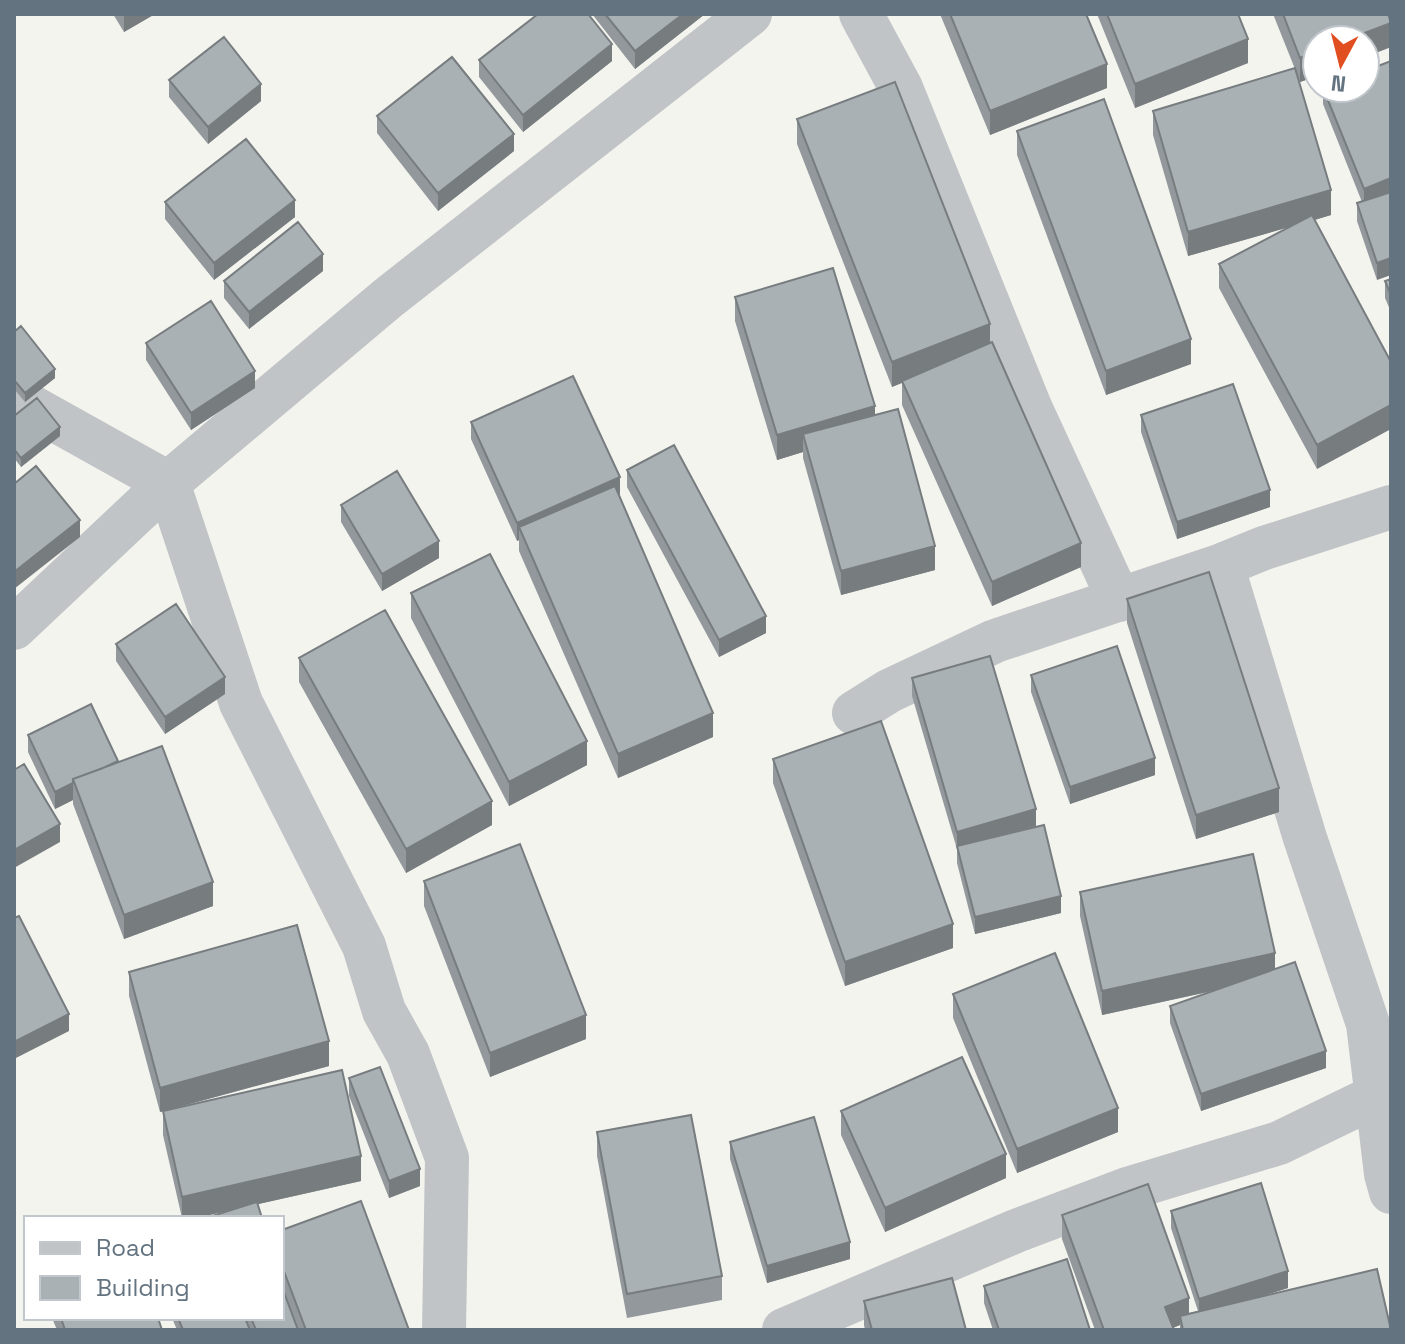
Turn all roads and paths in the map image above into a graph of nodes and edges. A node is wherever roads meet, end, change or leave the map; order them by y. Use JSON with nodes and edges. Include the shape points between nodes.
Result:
{"nodes":[{"id":1,"x":750,"y":14,"type":"edge"},
{"id":2,"x":861,"y":14,"type":"edge"},
{"id":3,"x":14,"y":397,"type":"edge"},
{"id":4,"x":168,"y":483,"type":"junction"},
{"id":5,"x":1391,"y":507,"type":"edge"},
{"id":6,"x":1222,"y":565,"type":"junction"},
{"id":7,"x":1119,"y":600,"type":"junction"},
{"id":8,"x":14,"y":628,"type":"edge"},
{"id":9,"x":854,"y":713,"type":"dead end"},
{"id":10,"x":1376,"y":1096,"type":"junction"},
{"id":11,"x":1391,"y":1192,"type":"edge"},
{"id":12,"x":444,"y":1330,"type":"edge"},
{"id":13,"x":784,"y":1330,"type":"edge"}],
"edges":[{"from":1,"to":4,"type":"street","via":[[388,298]]},
{"from":2,"to":7,"type":"street","via":[[901,88],[1030,407]]},
{"from":3,"to":4,"type":"street"},
{"from":4,"to":8,"type":"street"},
{"from":4,"to":12,"type":"street","via":[[241,703],[364,946],[384,1011],[408,1054],[447,1158]]},
{"from":5,"to":6,"type":"street"},
{"from":6,"to":7,"type":"street"},
{"from":6,"to":10,"type":"street","via":[[1368,1024]]},
{"from":7,"to":9,"type":"street","via":[[995,641]]},
{"from":10,"to":11,"type":"street"},
{"from":10,"to":13,"type":"street","via":[[1279,1143],[1127,1189]]}]}
